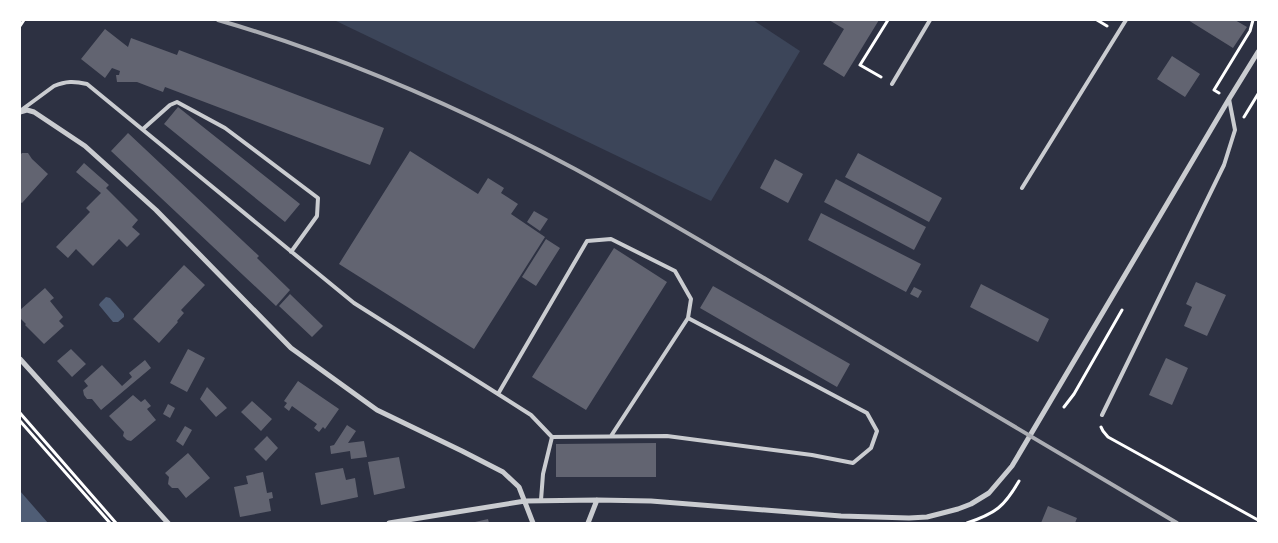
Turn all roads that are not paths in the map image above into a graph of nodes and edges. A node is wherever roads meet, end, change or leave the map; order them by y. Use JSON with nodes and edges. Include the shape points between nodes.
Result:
{"nodes":[{"id":1,"x":930,"y":20,"type":"edge"},
{"id":2,"x":1126,"y":20,"type":"edge"},
{"id":3,"x":1258,"y":52,"type":"edge"},
{"id":4,"x":892,"y":84,"type":"road end"},
{"id":5,"x":1228,"y":99,"type":"junction"},
{"id":6,"x":20,"y":111,"type":"edge"},
{"id":7,"x":143,"y":129,"type":"junction"},
{"id":8,"x":1022,"y":188,"type":"dead end"},
{"id":9,"x":292,"y":252,"type":"junction"},
{"id":10,"x":688,"y":318,"type":"junction"},
{"id":11,"x":20,"y":359,"type":"edge"},
{"id":12,"x":498,"y":394,"type":"junction"},
{"id":13,"x":1102,"y":415,"type":"road end"},
{"id":14,"x":611,"y":436,"type":"junction"},
{"id":15,"x":552,"y":437,"type":"junction"},
{"id":16,"x":541,"y":500,"type":"junction"},
{"id":17,"x":597,"y":500,"type":"junction"},
{"id":18,"x":525,"y":501,"type":"junction"},
{"id":19,"x":168,"y":523,"type":"edge"},
{"id":20,"x":389,"y":523,"type":"edge"},
{"id":21,"x":533,"y":523,"type":"edge"},
{"id":22,"x":588,"y":523,"type":"edge"}],
"edges":[{"from":1,"to":4,"type":"lane"},
{"from":2,"to":8,"type":"lane"},
{"from":3,"to":5,"type":"street"},
{"from":5,"to":13,"type":"lane","via":[[1235,130],[1224,165]]},
{"from":5,"to":17,"type":"street","via":[[1020,452],[989,493],[958,510],[909,518],[841,516],[651,500]]},
{"from":6,"to":7,"type":"lane","via":[[54,86],[67,81],[76,82],[95,89]]},
{"from":6,"to":18,"type":"street","via":[[34,112],[85,146],[156,210],[290,348],[376,410],[503,472],[519,487]]},
{"from":7,"to":9,"type":"lane"},
{"from":7,"to":9,"type":"lane","via":[[177,102],[225,128],[318,198],[317,216]]},
{"from":9,"to":12,"type":"lane","via":[[354,304]]},
{"from":10,"to":12,"type":"lane","via":[[691,299],[675,271],[611,239],[588,241]]},
{"from":10,"to":14,"type":"lane"},
{"from":10,"to":14,"type":"lane","via":[[867,414],[877,431],[871,448],[853,463],[667,436]]},
{"from":11,"to":19,"type":"street"},
{"from":12,"to":15,"type":"lane","via":[[531,415]]},
{"from":14,"to":15,"type":"lane"},
{"from":15,"to":16,"type":"lane","via":[[543,474]]},
{"from":16,"to":17,"type":"street"},
{"from":16,"to":18,"type":"street"},
{"from":17,"to":22,"type":"street"},
{"from":18,"to":20,"type":"street"},
{"from":18,"to":21,"type":"street"}]}
